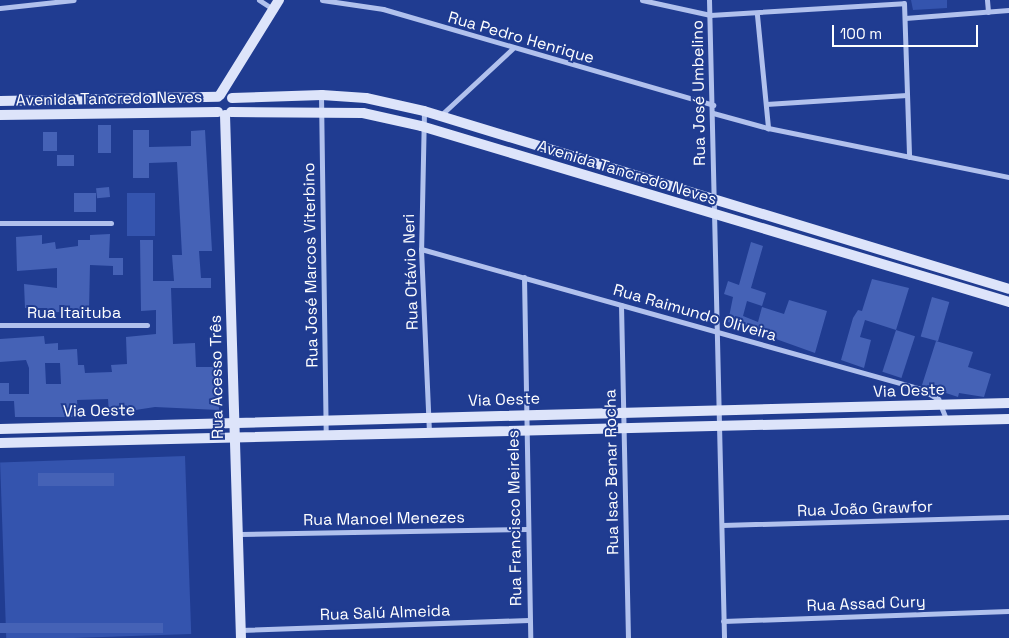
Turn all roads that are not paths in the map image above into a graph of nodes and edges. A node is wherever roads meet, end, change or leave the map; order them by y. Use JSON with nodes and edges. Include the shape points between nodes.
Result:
{"nodes":[{"id":1,"x":74,"y":0,"type":"edge"},
{"id":2,"x":259,"y":0,"type":"edge"},
{"id":3,"x":322,"y":0,"type":"edge"},
{"id":4,"x":642,"y":0,"type":"edge"},
{"id":5,"x":709,"y":0,"type":"edge"},
{"id":6,"x":987,"y":0,"type":"edge"},
{"id":7,"x":276,"y":4,"type":"edge"},
{"id":8,"x":0,"y":8,"type":"edge"},
{"id":9,"x":1009,"y":10,"type":"edge"},
{"id":10,"x":988,"y":12,"type":"junction"},
{"id":11,"x":710,"y":15,"type":"junction"},
{"id":12,"x":757,"y":15,"type":"junction"},
{"id":13,"x":905,"y":18,"type":"junction"},
{"id":14,"x":512,"y":49,"type":"junction"},
{"id":15,"x":322,"y":95,"type":"junction"},
{"id":16,"x":907,"y":95,"type":"junction"},
{"id":17,"x":225,"y":97,"type":"junction"},
{"id":18,"x":152,"y":98,"type":"junction"},
{"id":19,"x":0,"y":101,"type":"edge"},
{"id":20,"x":766,"y":104,"type":"junction"},
{"id":21,"x":713,"y":106,"type":"junction"},
{"id":22,"x":321,"y":110,"type":"junction"},
{"id":23,"x":424,"y":111,"type":"junction"},
{"id":24,"x":153,"y":113,"type":"junction"},
{"id":25,"x":225,"y":113,"type":"junction"},
{"id":26,"x":713,"y":113,"type":"junction"},
{"id":27,"x":0,"y":115,"type":"edge"},
{"id":28,"x":441,"y":115,"type":"junction"},
{"id":29,"x":420,"y":126,"type":"junction"},
{"id":30,"x":768,"y":128,"type":"junction"},
{"id":31,"x":909,"y":156,"type":"junction"},
{"id":32,"x":1009,"y":176,"type":"edge"},
{"id":33,"x":714,"y":200,"type":"junction"},
{"id":34,"x":714,"y":214,"type":"junction"},
{"id":35,"x":111,"y":222,"type":"dead end"},
{"id":36,"x":0,"y":223,"type":"edge"},
{"id":37,"x":422,"y":248,"type":"junction"},
{"id":38,"x":524,"y":277,"type":"junction"},
{"id":39,"x":1009,"y":289,"type":"edge"},
{"id":40,"x":1009,"y":302,"type":"edge"},
{"id":41,"x":621,"y":304,"type":"junction"},
{"id":42,"x":0,"y":325,"type":"edge"},
{"id":43,"x":147,"y":326,"type":"dead end"},
{"id":44,"x":718,"y":333,"type":"junction"},
{"id":45,"x":1009,"y":403,"type":"edge"},
{"id":46,"x":942,"y":405,"type":"junction"},
{"id":47,"x":719,"y":411,"type":"junction"},
{"id":48,"x":623,"y":413,"type":"junction"},
{"id":49,"x":526,"y":414,"type":"junction"},
{"id":50,"x":429,"y":417,"type":"junction"},
{"id":51,"x":327,"y":418,"type":"junction"},
{"id":52,"x":946,"y":419,"type":"junction"},
{"id":53,"x":1009,"y":419,"type":"edge"},
{"id":54,"x":233,"y":423,"type":"junction"},
{"id":55,"x":719,"y":426,"type":"junction"},
{"id":56,"x":0,"y":428,"type":"edge"},
{"id":57,"x":623,"y":429,"type":"junction"},
{"id":58,"x":526,"y":431,"type":"junction"},
{"id":59,"x":429,"y":432,"type":"junction"},
{"id":60,"x":326,"y":435,"type":"junction"},
{"id":61,"x":233,"y":439,"type":"junction"},
{"id":62,"x":0,"y":443,"type":"edge"},
{"id":63,"x":1009,"y":517,"type":"edge"},
{"id":64,"x":722,"y":525,"type":"junction"},
{"id":65,"x":528,"y":528,"type":"junction"},
{"id":66,"x":240,"y":534,"type":"junction"},
{"id":67,"x":1009,"y":611,"type":"edge"},
{"id":68,"x":530,"y":620,"type":"junction"},
{"id":69,"x":724,"y":621,"type":"junction"},
{"id":70,"x":241,"y":634,"type":"edge"},
{"id":71,"x":530,"y":638,"type":"edge"},
{"id":72,"x":628,"y":638,"type":"edge"},
{"id":73,"x":724,"y":638,"type":"edge"}],
"edges":[{"from":1,"to":8,"type":"street"},
{"from":2,"to":7,"type":"street"},
{"from":3,"to":14,"type":"street","name":"Rua Pedro Henrique","via":[[383,9]]},
{"from":4,"to":11,"type":"street"},
{"from":5,"to":11,"type":"street","name":"Rua José Umbelino"},
{"from":6,"to":10,"type":"street"},
{"from":7,"to":17,"type":"street","via":[[231,78]]},
{"from":9,"to":10,"type":"street"},
{"from":10,"to":13,"type":"street"},
{"from":11,"to":12,"type":"street"},
{"from":11,"to":21,"type":"street","name":"Rua José Umbelino"},
{"from":12,"to":13,"type":"street","via":[[904,3]]},
{"from":12,"to":20,"type":"street"},
{"from":13,"to":16,"type":"street"},
{"from":14,"to":21,"type":"street","name":"Rua Pedro Henrique"},
{"from":14,"to":28,"type":"street"},
{"from":15,"to":17,"type":"street","name":"Avenida Tancredo Neves"},
{"from":15,"to":22,"type":"street","name":"Rua José Marcos Viterbino"},
{"from":15,"to":23,"type":"street","name":"Avenida Tancredo Neves","via":[[366,98]]},
{"from":16,"to":20,"type":"street"},
{"from":16,"to":31,"type":"street"},
{"from":17,"to":18,"type":"street","name":"Avenida Tancredo Neves"},
{"from":17,"to":25,"type":"street","via":[[235,104]]},
{"from":17,"to":25,"type":"street","via":[[215,107]]},
{"from":18,"to":19,"type":"street","name":"Avenida Tancredo Neves"},
{"from":18,"to":24,"type":"street"},
{"from":20,"to":30,"type":"street"},
{"from":21,"to":26,"type":"street","name":"Rua José Umbelino"},
{"from":22,"to":25,"type":"street","name":"Avenida Tancredo Neves"},
{"from":22,"to":29,"type":"street","name":"Avenida Tancredo Neves","via":[[363,113]]},
{"from":22,"to":51,"type":"street","name":"Rua José Marcos Viterbino"},
{"from":23,"to":28,"type":"street","name":"Avenida Tancredo Neves"},
{"from":23,"to":29,"type":"street","name":"Rua Otávio Neri"},
{"from":24,"to":25,"type":"street","name":"Avenida Tancredo Neves"},
{"from":24,"to":27,"type":"street","name":"Avenida Tancredo Neves"},
{"from":25,"to":54,"type":"street","name":"Rua Acesso Três"},
{"from":26,"to":30,"type":"street"},
{"from":26,"to":33,"type":"street","name":"Rua José Umbelino"},
{"from":28,"to":33,"type":"street","name":"Avenida Tancredo Neves"},
{"from":29,"to":34,"type":"street","name":"Avenida Tancredo Neves"},
{"from":29,"to":37,"type":"street","name":"Rua Otávio Neri"},
{"from":30,"to":31,"type":"street"},
{"from":31,"to":32,"type":"street"},
{"from":33,"to":34,"type":"street","name":"Rua José Umbelino"},
{"from":33,"to":39,"type":"street","name":"Avenida Tancredo Neves"},
{"from":34,"to":40,"type":"street","name":"Avenida Tancredo Neves"},
{"from":34,"to":44,"type":"street","name":"Rua José Umbelino"},
{"from":35,"to":36,"type":"street"},
{"from":37,"to":38,"type":"street","name":"Rua Raimundo Oliveira"},
{"from":37,"to":50,"type":"street","name":"Rua Otávio Neri"},
{"from":38,"to":41,"type":"street","name":"Rua Raimundo Oliveira"},
{"from":38,"to":49,"type":"street","name":"Rua Francisco Meireles"},
{"from":41,"to":44,"type":"street","name":"Rua Raimundo Oliveira"},
{"from":41,"to":48,"type":"street","name":"Rua Isac Benar Rocha"},
{"from":42,"to":43,"type":"street","name":"Rua Itaituba"},
{"from":44,"to":46,"type":"street","name":"Rua Raimundo Oliveira","via":[[921,389],[933,394]]},
{"from":44,"to":47,"type":"street","name":"Rua José Umbelino"},
{"from":45,"to":46,"type":"street","name":"Via Oeste"},
{"from":46,"to":47,"type":"street","name":"Via Oeste"},
{"from":46,"to":52,"type":"street"},
{"from":47,"to":48,"type":"street","name":"Via Oeste"},
{"from":47,"to":55,"type":"street","name":"Rua José Umbelino"},
{"from":48,"to":49,"type":"street","name":"Via Oeste"},
{"from":48,"to":57,"type":"street","name":"Rua Isac Benar Rocha"},
{"from":49,"to":50,"type":"street","name":"Via Oeste"},
{"from":49,"to":58,"type":"street","name":"Rua Francisco Meireles"},
{"from":50,"to":51,"type":"street","name":"Via Oeste"},
{"from":50,"to":59,"type":"street","name":"Rua Otávio Neri"},
{"from":51,"to":54,"type":"street","name":"Via Oeste"},
{"from":51,"to":60,"type":"street","name":"Rua José Marcos Viterbino"},
{"from":52,"to":53,"type":"street","name":"Via Oeste"},
{"from":52,"to":55,"type":"street","name":"Via Oeste"},
{"from":54,"to":56,"type":"street","name":"Via Oeste"},
{"from":54,"to":61,"type":"street","name":"Rua Acesso Três"},
{"from":55,"to":57,"type":"street","name":"Via Oeste"},
{"from":55,"to":64,"type":"street","name":"Rua José Umbelino"},
{"from":57,"to":58,"type":"street","name":"Via Oeste"},
{"from":57,"to":72,"type":"street","name":"Rua Isac Benar Rocha"},
{"from":58,"to":59,"type":"street","name":"Via Oeste"},
{"from":58,"to":65,"type":"street","name":"Rua Francisco Meireles"},
{"from":59,"to":60,"type":"street","name":"Via Oeste"},
{"from":60,"to":61,"type":"street","name":"Via Oeste"},
{"from":61,"to":62,"type":"street","name":"Via Oeste"},
{"from":61,"to":66,"type":"street","name":"Rua Acesso Três"},
{"from":63,"to":64,"type":"street","name":"Rua João Grawfor"},
{"from":64,"to":69,"type":"street","name":"Rua José Umbelino"},
{"from":65,"to":66,"type":"street","name":"Rua Manoel Menezes"},
{"from":65,"to":68,"type":"street","name":"Rua Francisco Meireles"},
{"from":66,"to":70,"type":"street","name":"Rua Acesso Três"},
{"from":67,"to":69,"type":"street","name":"Rua Assad Cury"},
{"from":68,"to":70,"type":"street","name":"Rua Salú Almeida"},
{"from":68,"to":71,"type":"street","name":"Rua Francisco Meireles"},
{"from":69,"to":73,"type":"street","name":"Rua José Umbelino"}]}
